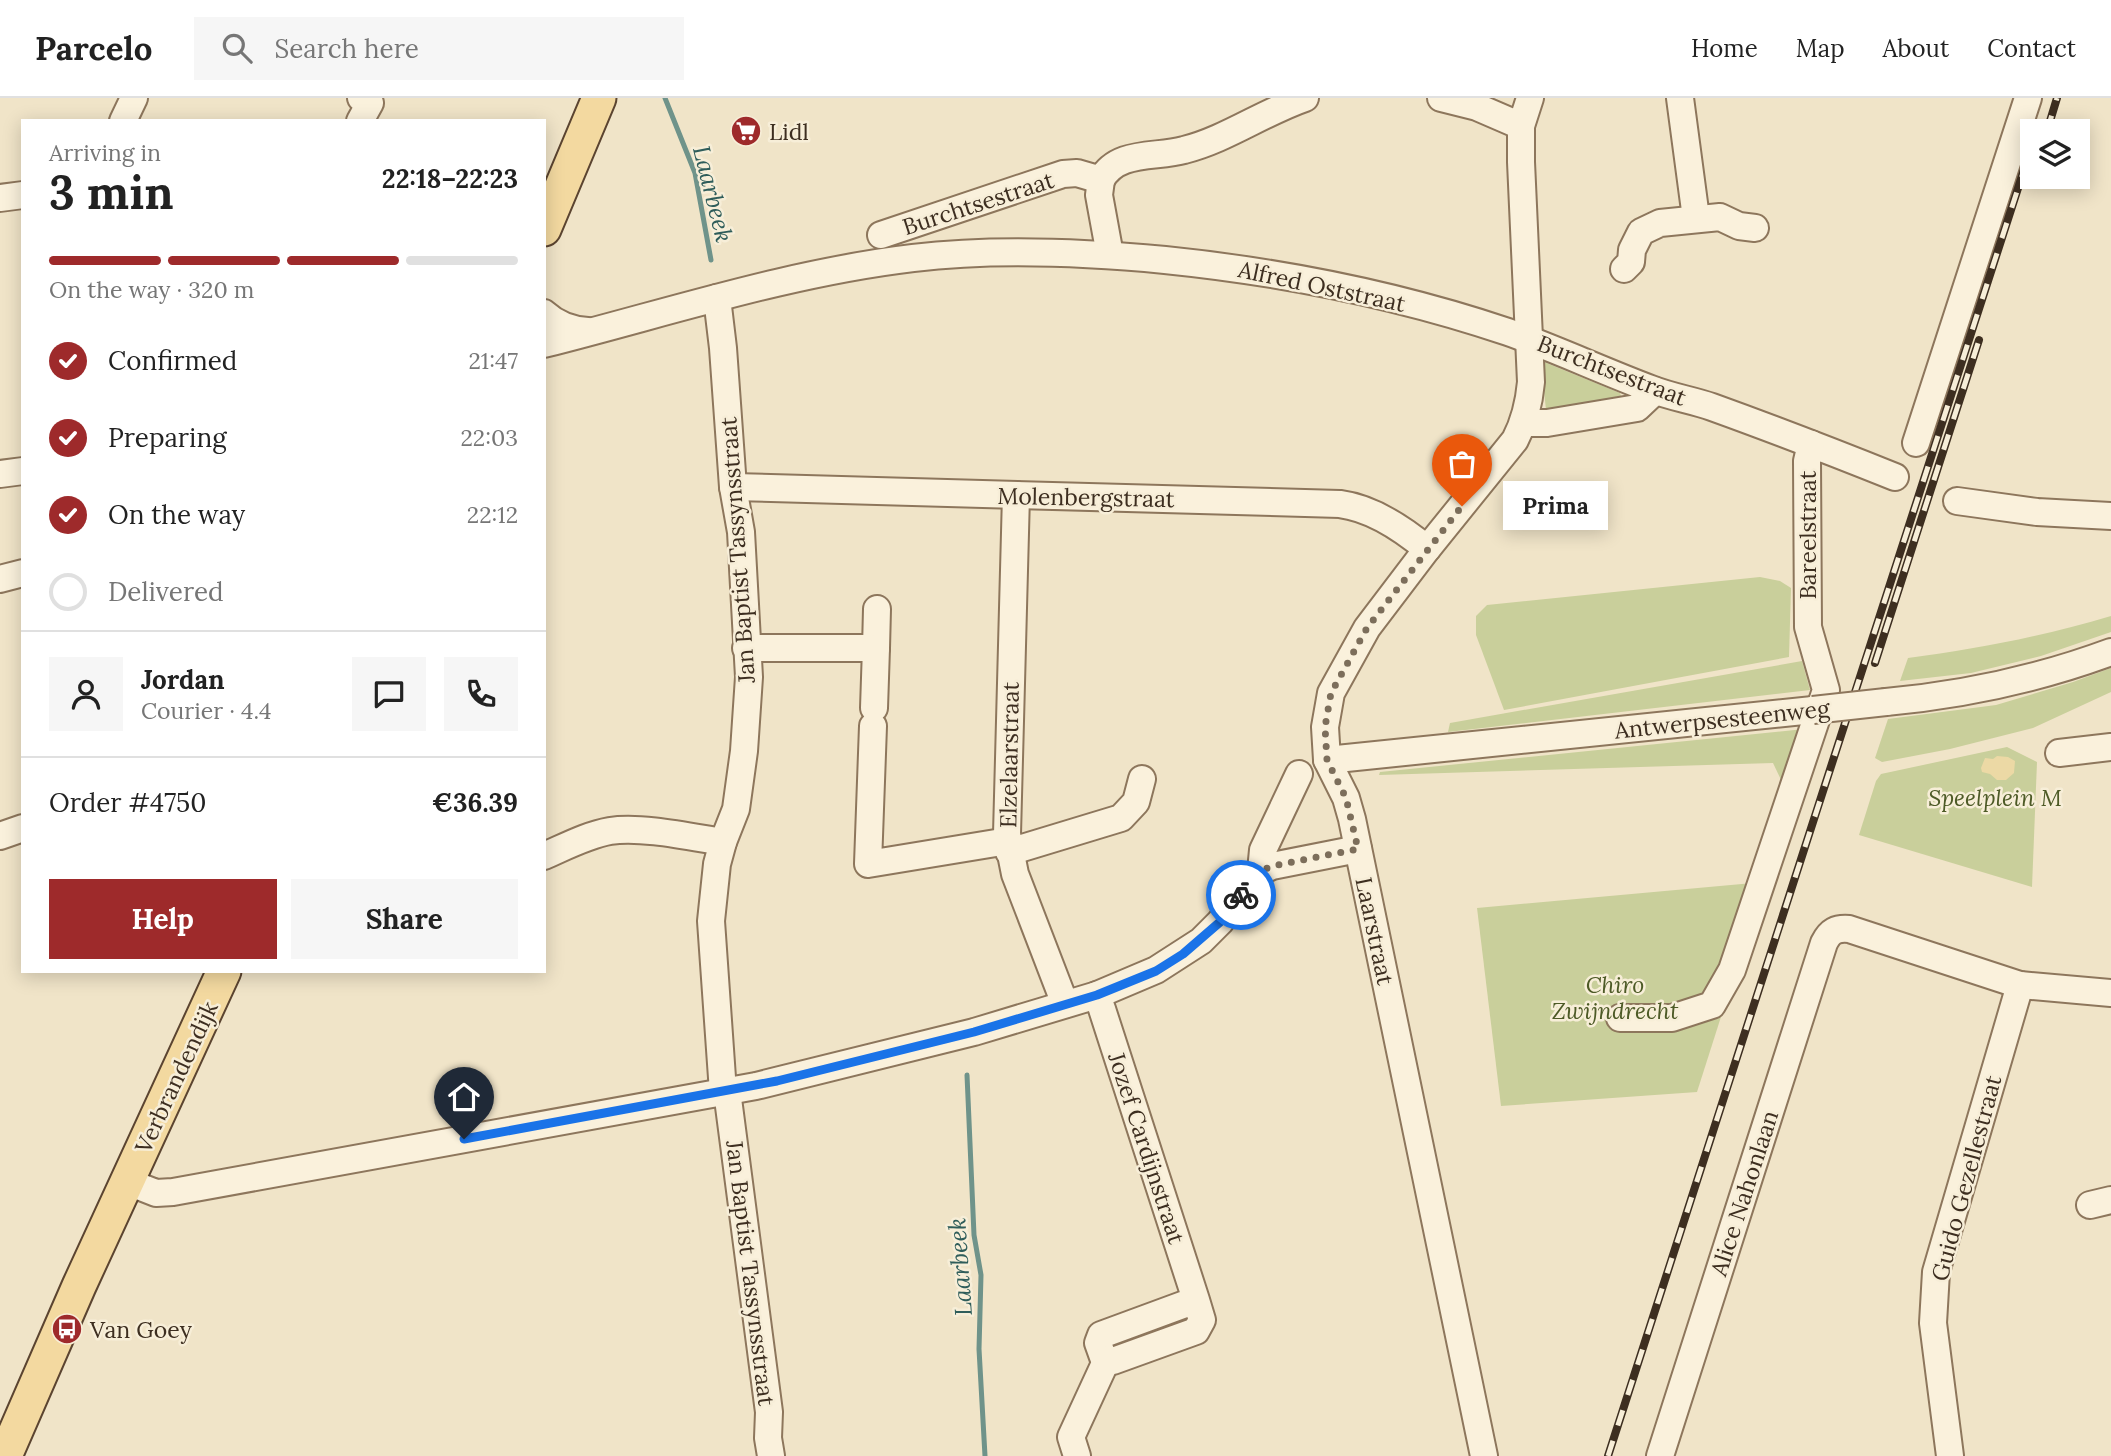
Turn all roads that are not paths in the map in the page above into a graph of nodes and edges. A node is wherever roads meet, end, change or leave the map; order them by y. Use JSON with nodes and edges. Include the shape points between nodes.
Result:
{"nodes":[{"id":1,"x":135,"y":98,"type":"edge"},
{"id":2,"x":361,"y":98,"type":"edge"},
{"id":3,"x":599,"y":98,"type":"edge"},
{"id":4,"x":1305,"y":98,"type":"edge"},
{"id":5,"x":1441,"y":98,"type":"edge"},
{"id":6,"x":1530,"y":98,"type":"edge"},
{"id":7,"x":1680,"y":98,"type":"edge"},
{"id":8,"x":2028,"y":98,"type":"edge"},
{"id":9,"x":124,"y":119,"type":"edge"},
{"id":10,"x":361,"y":119,"type":"edge"},
{"id":11,"x":1521,"y":126,"type":"junction"},
{"id":12,"x":1101,"y":180,"type":"junction"},
{"id":13,"x":21,"y":195,"type":"edge"},
{"id":14,"x":0,"y":198,"type":"edge"},
{"id":15,"x":1696,"y":218,"type":"junction"},
{"id":16,"x":546,"y":224,"type":"edge"},
{"id":17,"x":1755,"y":228,"type":"dead end"},
{"id":18,"x":881,"y":235,"type":"dead end"},
{"id":19,"x":1110,"y":255,"type":"junction"},
{"id":20,"x":1624,"y":269,"type":"dead end"},
{"id":21,"x":717,"y":298,"type":"junction"},
{"id":22,"x":546,"y":315,"type":"edge"},
{"id":23,"x":597,"y":331,"type":"junction"},
{"id":24,"x":1530,"y":341,"type":"junction"},
{"id":25,"x":546,"y":344,"type":"edge"},
{"id":26,"x":1654,"y":390,"type":"junction"},
{"id":27,"x":1524,"y":423,"type":"junction"},
{"id":28,"x":1916,"y":443,"type":"dead end"},
{"id":29,"x":1811,"y":444,"type":"junction"},
{"id":30,"x":21,"y":471,"type":"edge"},
{"id":31,"x":0,"y":474,"type":"edge"},
{"id":32,"x":1895,"y":477,"type":"dead end"},
{"id":33,"x":733,"y":487,"type":"junction"},
{"id":34,"x":1016,"y":495,"type":"junction"},
{"id":35,"x":1957,"y":501,"type":"dead end"},
{"id":36,"x":2111,"y":516,"type":"edge"},
{"id":37,"x":1427,"y":549,"type":"junction"},
{"id":38,"x":21,"y":574,"type":"edge"},
{"id":39,"x":0,"y":579,"type":"edge"},
{"id":40,"x":877,"y":609,"type":"dead end"},
{"id":41,"x":747,"y":648,"type":"junction"},
{"id":42,"x":876,"y":648,"type":"junction"},
{"id":43,"x":2111,"y":652,"type":"edge"},
{"id":44,"x":2111,"y":747,"type":"edge"},
{"id":45,"x":2059,"y":753,"type":"dead end"},
{"id":46,"x":1327,"y":760,"type":"junction"},
{"id":47,"x":1299,"y":774,"type":"dead end"},
{"id":48,"x":1142,"y":779,"type":"dead end"},
{"id":49,"x":21,"y":829,"type":"edge"},
{"id":50,"x":0,"y":836,"type":"edge"},
{"id":51,"x":723,"y":842,"type":"junction"},
{"id":52,"x":1009,"y":847,"type":"junction"},
{"id":53,"x":1358,"y":849,"type":"junction"},
{"id":54,"x":546,"y":855,"type":"edge"},
{"id":55,"x":1261,"y":871,"type":"junction"},
{"id":56,"x":223,"y":973,"type":"edge"},
{"id":57,"x":2020,"y":985,"type":"junction"},
{"id":58,"x":2111,"y":993,"type":"edge"},
{"id":59,"x":1097,"y":995,"type":"junction"},
{"id":60,"x":1065,"y":1004,"type":"junction"},
{"id":61,"x":1620,"y":1018,"type":"dead end"},
{"id":62,"x":725,"y":1091,"type":"junction"},
{"id":63,"x":128,"y":1182,"type":"junction"},
{"id":64,"x":5,"y":1456,"type":"edge"},
{"id":65,"x":771,"y":1456,"type":"edge"},
{"id":66,"x":1077,"y":1456,"type":"edge"},
{"id":67,"x":1484,"y":1456,"type":"edge"},
{"id":68,"x":1660,"y":1456,"type":"edge"},
{"id":69,"x":1950,"y":1456,"type":"edge"}],
"edges":[{"from":1,"to":9,"type":"street"},
{"from":2,"to":10,"type":"street","via":[[370,103]]},
{"from":3,"to":16,"type":"main road"},
{"from":4,"to":12,"type":"street","via":[[1187,150],[1118,161]]},
{"from":5,"to":11,"type":"street"},
{"from":6,"to":11,"type":"street","name":"Burchtsestraat"},
{"from":7,"to":15,"type":"street"},
{"from":8,"to":28,"type":"street"},
{"from":11,"to":24,"type":"street","name":"Burchtsestraat"},
{"from":12,"to":18,"type":"street","name":"Burchtsestraat","via":[[1063,174]]},
{"from":12,"to":19,"type":"street","via":[[1099,195]]},
{"from":13,"to":14,"type":"street"},
{"from":15,"to":17,"type":"street","via":[[1720,217]]},
{"from":15,"to":20,"type":"street","via":[[1660,223],[1641,232]]},
{"from":19,"to":21,"type":"street","name":"Alfred Oststraat","via":[[995,251],[916,257],[836,269]]},
{"from":19,"to":24,"type":"street","name":"Alfred Oststraat","via":[[1303,278],[1443,312]]},
{"from":21,"to":23,"type":"street"},
{"from":21,"to":33,"type":"street","name":"Jan Baptist Tassynsstraat"},
{"from":22,"to":23,"type":"street","via":[[575,330]]},
{"from":23,"to":25,"type":"street"},
{"from":24,"to":26,"type":"street","name":"Burchtsestraat"},
{"from":24,"to":27,"type":"street","name":"Laarstraat","via":[[1531,382]]},
{"from":26,"to":27,"type":"street","via":[[1637,408],[1547,424]]},
{"from":26,"to":29,"type":"street","name":"Burchtsestraat"},
{"from":27,"to":37,"type":"street","name":"Laarstraat"},
{"from":29,"to":32,"type":"street","name":"Burchtsestraat"},
{"from":29,"to":61,"type":"street","name":"Bareelstraat","via":[[1807,461],[1808,627],[1826,690],[1732,970],[1712,1005],[1672,1018]]},
{"from":30,"to":31,"type":"street"},
{"from":33,"to":34,"type":"street","name":"Molenbergstraat"},
{"from":33,"to":41,"type":"street","name":"Jan Baptist Tassynsstraat","via":[[741,532]]},
{"from":34,"to":37,"type":"street","name":"Molenbergstraat","via":[[1340,504],[1382,520]]},
{"from":34,"to":52,"type":"street","name":"Elzelaarstraat"},
{"from":35,"to":36,"type":"street"},
{"from":37,"to":46,"type":"street","name":"Laarstraat","via":[[1357,643],[1331,693],[1325,727]]},
{"from":38,"to":39,"type":"street"},
{"from":40,"to":42,"type":"street"},
{"from":41,"to":42,"type":"street"},
{"from":41,"to":51,"type":"street","name":"Jan Baptist Tassynsstraat","via":[[744,751],[736,809]]},
{"from":42,"to":52,"type":"street","via":[[868,864]]},
{"from":43,"to":46,"type":"street","name":"Antwerpsesteenweg","bridge":true,"via":[[1999,686],[1886,702]]},
{"from":44,"to":45,"type":"street"},
{"from":46,"to":53,"type":"street","name":"Laarstraat","via":[[1346,798]]},
{"from":47,"to":55,"type":"street","via":[[1264,850]]},
{"from":48,"to":52,"type":"street","via":[[1136,802],[1121,818]]},
{"from":49,"to":50,"type":"street"},
{"from":51,"to":54,"type":"street","via":[[612,831]]},
{"from":51,"to":62,"type":"street","name":"Jan Baptist Tassynsstraat","via":[[711,921]]},
{"from":52,"to":60,"type":"street","name":"Elzelaarstraat"},
{"from":53,"to":55,"type":"street"},
{"from":53,"to":67,"type":"street","name":"Laarstraat"},
{"from":55,"to":59,"type":"street","via":[[1220,922],[1183,954],[1156,971]]},
{"from":56,"to":63,"type":"main road","name":"Verbrandendijk"},
{"from":57,"to":58,"type":"street"},
{"from":57,"to":68,"type":"street","name":"Alice Nahonlaan","via":[[1849,929],[1832,931],[1824,943]]},
{"from":57,"to":69,"type":"street","name":"Guido Gezellestraat","via":[[1936,1272],[1933,1322]]},
{"from":59,"to":60,"type":"street"},
{"from":59,"to":66,"type":"street","name":"Jozef Cardijnstraat","via":[[1202,1320],[1196,1331],[1113,1361],[1107,1359],[1071,1437]]},
{"from":60,"to":62,"type":"street","via":[[974,1032]]},
{"from":62,"to":63,"type":"street","via":[[173,1192],[156,1193]]},
{"from":62,"to":65,"type":"street","name":"Jan Baptist Tassynsstraat","via":[[768,1399]]},
{"from":63,"to":64,"type":"main road","name":"Verbrandendijk"}]}
